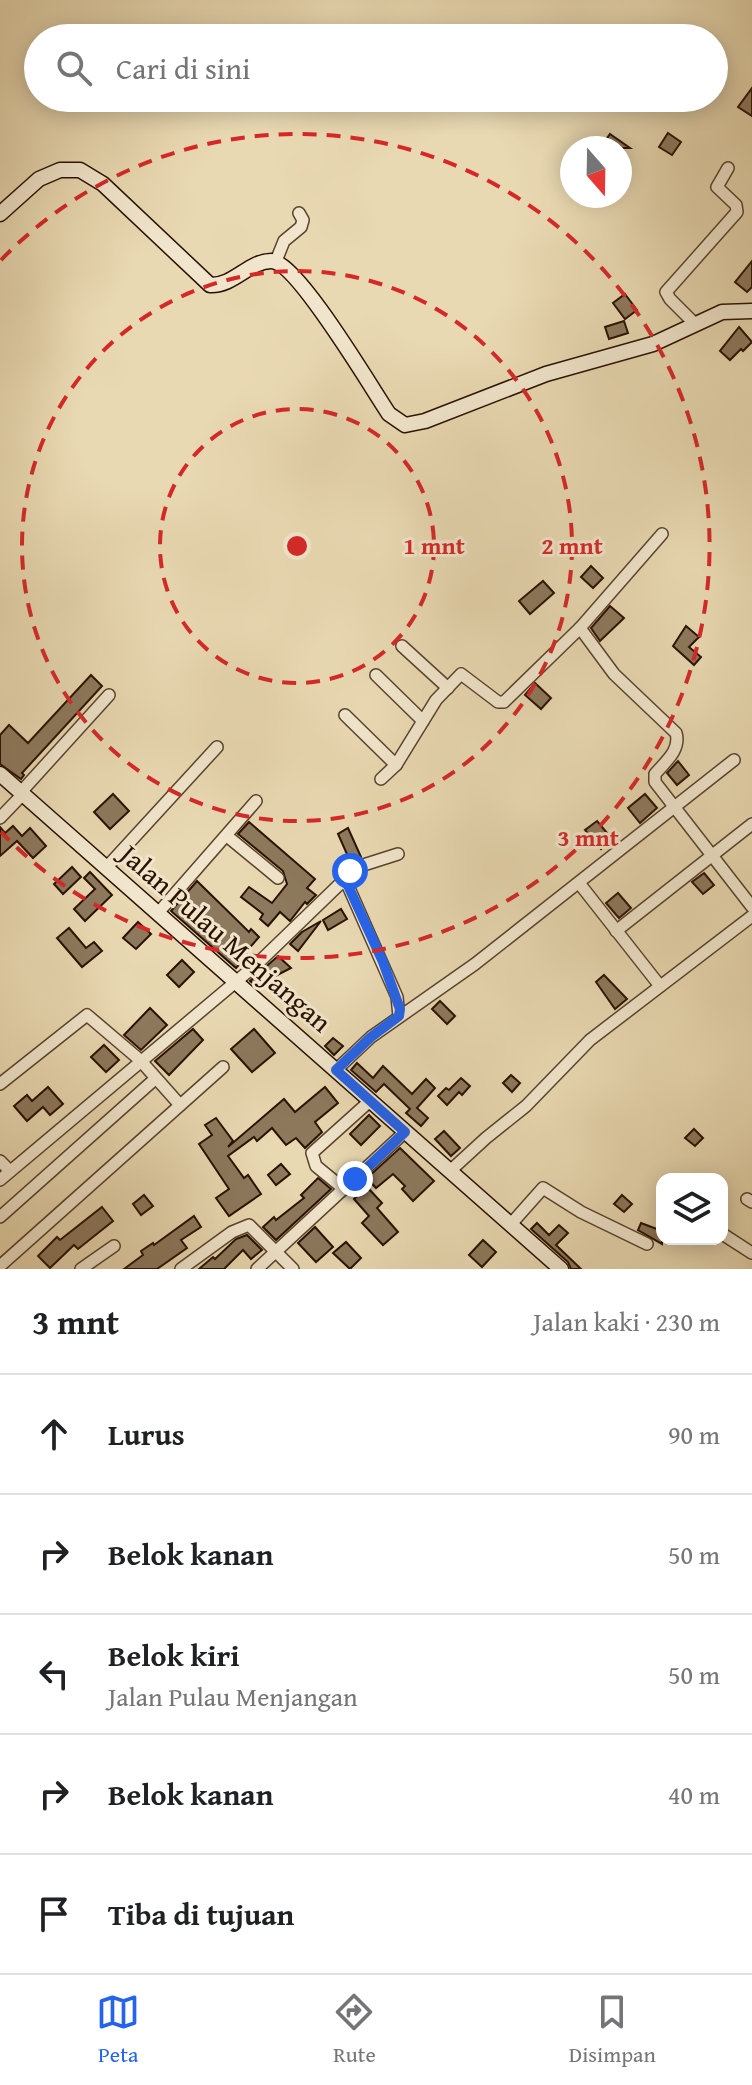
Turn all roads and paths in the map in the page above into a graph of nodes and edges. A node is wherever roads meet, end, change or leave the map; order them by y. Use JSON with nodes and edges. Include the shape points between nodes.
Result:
{"nodes":[{"id":1,"x":728,"y":168,"type":"dead end"},
{"id":2,"x":299,"y":213,"type":"dead end"},
{"id":3,"x":0,"y":214,"type":"edge"},
{"id":4,"x":276,"y":261,"type":"junction"},
{"id":5,"x":752,"y":311,"type":"edge"},
{"id":6,"x":695,"y":324,"type":"junction"},
{"id":7,"x":662,"y":534,"type":"dead end"},
{"id":8,"x":580,"y":628,"type":"junction"},
{"id":9,"x":402,"y":646,"type":"dead end"},
{"id":10,"x":376,"y":675,"type":"dead end"},
{"id":11,"x":448,"y":688,"type":"junction"},
{"id":12,"x":109,"y":695,"type":"dead end"},
{"id":13,"x":345,"y":715,"type":"dead end"},
{"id":14,"x":423,"y":721,"type":"junction"},
{"id":15,"x":217,"y":747,"type":"dead end"},
{"id":16,"x":734,"y":760,"type":"dead end"},
{"id":17,"x":396,"y":765,"type":"junction"},
{"id":18,"x":0,"y":774,"type":"edge"},
{"id":19,"x":381,"y":779,"type":"dead end"},
{"id":20,"x":22,"y":793,"type":"junction"},
{"id":21,"x":256,"y":801,"type":"dead end"},
{"id":22,"x":674,"y":808,"type":"junction"},
{"id":23,"x":0,"y":818,"type":"edge"},
{"id":24,"x":752,"y":824,"type":"edge"},
{"id":25,"x":227,"y":836,"type":"junction"},
{"id":26,"x":398,"y":854,"type":"dead end"},
{"id":27,"x":712,"y":855,"type":"junction"},
{"id":28,"x":106,"y":868,"type":"junction"},
{"id":29,"x":278,"y":878,"type":"dead end"},
{"id":30,"x":345,"y":879,"type":"junction"},
{"id":31,"x":579,"y":883,"type":"junction"},
{"id":32,"x":752,"y":907,"type":"edge"},
{"id":33,"x":158,"y":913,"type":"junction"},
{"id":34,"x":752,"y":916,"type":"edge"},
{"id":35,"x":616,"y":931,"type":"junction"},
{"id":36,"x":237,"y":981,"type":"junction"},
{"id":37,"x":660,"y":986,"type":"junction"},
{"id":38,"x":399,"y":1016,"type":"junction"},
{"id":39,"x":140,"y":1060,"type":"junction"},
{"id":40,"x":223,"y":1067,"type":"dead end"},
{"id":41,"x":336,"y":1070,"type":"junction"},
{"id":42,"x":155,"y":1079,"type":"junction"},
{"id":43,"x":0,"y":1084,"type":"edge"},
{"id":44,"x":371,"y":1100,"type":"junction"},
{"id":45,"x":180,"y":1105,"type":"junction"},
{"id":46,"x":405,"y":1132,"type":"junction"},
{"id":47,"x":0,"y":1161,"type":"edge"},
{"id":48,"x":10,"y":1171,"type":"junction"},
{"id":49,"x":450,"y":1171,"type":"junction"},
{"id":50,"x":0,"y":1180,"type":"edge"},
{"id":51,"x":344,"y":1189,"type":"junction"},
{"id":52,"x":0,"y":1217,"type":"edge"},
{"id":53,"x":511,"y":1224,"type":"junction"},
{"id":54,"x":728,"y":1238,"type":"edge"},
{"id":55,"x":647,"y":1244,"type":"dead end"},
{"id":56,"x":114,"y":1246,"type":"dead end"},
{"id":57,"x":277,"y":1253,"type":"junction"},
{"id":58,"x":752,"y":1253,"type":"edge"},
{"id":59,"x":0,"y":1266,"type":"edge"},
{"id":60,"x":81,"y":1269,"type":"edge"},
{"id":61,"x":181,"y":1269,"type":"edge"},
{"id":62,"x":257,"y":1269,"type":"edge"},
{"id":63,"x":293,"y":1269,"type":"edge"},
{"id":64,"x":561,"y":1269,"type":"edge"}],
"edges":[{"from":1,"to":6,"type":"street","via":[[717,187],[737,212],[666,292]]},
{"from":2,"to":4,"type":"street","via":[[301,227],[284,241]]},
{"from":3,"to":4,"type":"street","via":[[39,179],[60,170],[80,170],[103,184],[210,285]]},
{"from":4,"to":6,"type":"street","via":[[305,289],[389,414],[405,425],[575,364],[653,344]]},
{"from":5,"to":6,"type":"street","via":[[722,312]]},
{"from":7,"to":8,"type":"street"},
{"from":8,"to":11,"type":"street","via":[[504,702],[461,674]]},
{"from":8,"to":22,"type":"street","via":[[614,674],[676,733],[675,750],[654,779]]},
{"from":9,"to":11,"type":"street"},
{"from":10,"to":14,"type":"street"},
{"from":11,"to":14,"type":"street"},
{"from":12,"to":20,"type":"street"},
{"from":13,"to":17,"type":"street"},
{"from":14,"to":17,"type":"street"},
{"from":15,"to":28,"type":"street"},
{"from":16,"to":22,"type":"street"},
{"from":17,"to":19,"type":"street"},
{"from":18,"to":20,"type":"street","name":"Jalan Pulau Menjangan"},
{"from":20,"to":23,"type":"street"},
{"from":20,"to":28,"type":"street","name":"Jalan Pulau Menjangan"},
{"from":21,"to":25,"type":"street"},
{"from":22,"to":27,"type":"street"},
{"from":22,"to":31,"type":"street"},
{"from":24,"to":27,"type":"street"},
{"from":25,"to":29,"type":"street"},
{"from":25,"to":33,"type":"street"},
{"from":26,"to":30,"type":"street","via":[[354,868]]},
{"from":27,"to":32,"type":"street"},
{"from":27,"to":35,"type":"street"},
{"from":28,"to":33,"type":"street","name":"Jalan Pulau Menjangan"},
{"from":30,"to":36,"type":"street"},
{"from":30,"to":38,"type":"street","via":[[397,997]]},
{"from":31,"to":35,"type":"street"},
{"from":31,"to":38,"type":"street"},
{"from":33,"to":36,"type":"street","name":"Jalan Pulau Menjangan"},
{"from":34,"to":37,"type":"street"},
{"from":35,"to":37,"type":"street"},
{"from":36,"to":39,"type":"street"},
{"from":36,"to":41,"type":"street","name":"Jalan Pulau Menjangan"},
{"from":37,"to":49,"type":"street","via":[[590,1040],[526,1106]]},
{"from":38,"to":41,"type":"street"},
{"from":39,"to":42,"type":"street"},
{"from":39,"to":43,"type":"street","via":[[87,1015]]},
{"from":39,"to":48,"type":"street"},
{"from":40,"to":45,"type":"street"},
{"from":41,"to":44,"type":"street","name":"Jalan Pulau Menjangan"},
{"from":42,"to":45,"type":"street"},
{"from":42,"to":52,"type":"street"},
{"from":44,"to":46,"type":"street","name":"Jalan Pulau Menjangan"},
{"from":44,"to":51,"type":"street","via":[[312,1153],[316,1166]]},
{"from":45,"to":59,"type":"street"},
{"from":46,"to":49,"type":"street","name":"Jalan Pulau Menjangan"},
{"from":46,"to":51,"type":"street"},
{"from":47,"to":48,"type":"street"},
{"from":48,"to":50,"type":"street"},
{"from":49,"to":53,"type":"street","name":"Jalan Pulau Menjangan"},
{"from":51,"to":57,"type":"street"},
{"from":53,"to":55,"type":"street","via":[[543,1188]]},
{"from":53,"to":64,"type":"street","name":"Jalan Pulau Menjangan"},
{"from":54,"to":58,"type":"street"},
{"from":56,"to":60,"type":"street"},
{"from":57,"to":61,"type":"street","via":[[249,1225],[242,1226]]},
{"from":57,"to":62,"type":"street"},
{"from":57,"to":63,"type":"street"}]}
